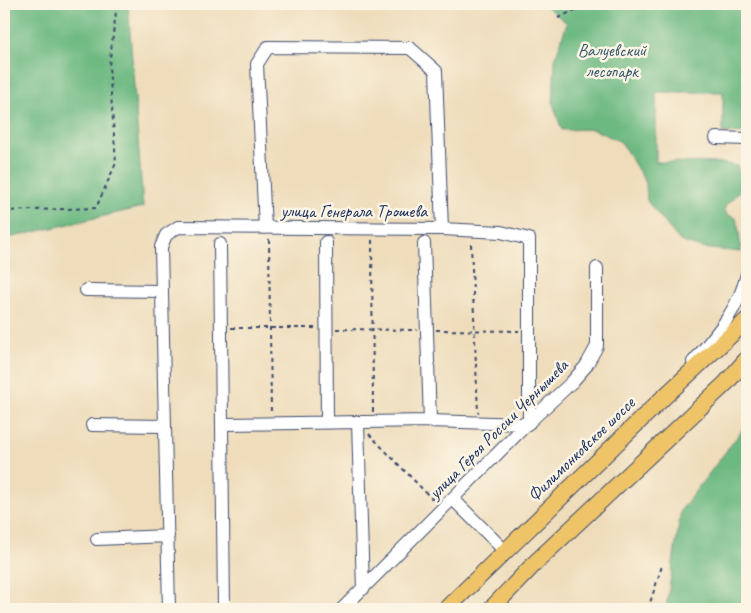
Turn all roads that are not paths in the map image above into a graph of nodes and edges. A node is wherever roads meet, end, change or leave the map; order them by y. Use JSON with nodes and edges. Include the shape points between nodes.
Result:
{"nodes":[{"id":1,"x":716,"y":138,"type":"dead end"},
{"id":2,"x":747,"y":139,"type":"edge"},
{"id":3,"x":442,"y":229,"type":"junction"},
{"id":4,"x":267,"y":234,"type":"junction"},
{"id":5,"x":326,"y":242,"type":"dead end"},
{"id":6,"x":424,"y":243,"type":"dead end"},
{"id":7,"x":220,"y":244,"type":"dead end"},
{"id":8,"x":597,"y":268,"type":"dead end"},
{"id":9,"x":747,"y":274,"type":"edge"},
{"id":10,"x":86,"y":290,"type":"dead end"},
{"id":11,"x":162,"y":290,"type":"junction"},
{"id":12,"x":747,"y":320,"type":"edge"},
{"id":13,"x":747,"y":360,"type":"edge"},
{"id":14,"x":663,"y":398,"type":"junction"},
{"id":15,"x":430,"y":421,"type":"junction"},
{"id":16,"x":358,"y":422,"type":"junction"},
{"id":17,"x":327,"y":423,"type":"junction"},
{"id":18,"x":528,"y":423,"type":"junction"},
{"id":19,"x":223,"y":424,"type":"junction"},
{"id":20,"x":92,"y":425,"type":"dead end"},
{"id":21,"x":165,"y":426,"type":"junction"},
{"id":22,"x":453,"y":499,"type":"junction"},
{"id":23,"x":168,"y":536,"type":"junction"},
{"id":24,"x":97,"y":538,"type":"dead end"},
{"id":25,"x":505,"y":551,"type":"junction"},
{"id":26,"x":363,"y":589,"type":"junction"},
{"id":27,"x":169,"y":609,"type":"edge"},
{"id":28,"x":224,"y":609,"type":"edge"},
{"id":29,"x":342,"y":609,"type":"edge"},
{"id":30,"x":446,"y":609,"type":"edge"},
{"id":31,"x":491,"y":609,"type":"edge"}],
"edges":[{"from":1,"to":2,"type":"street"},
{"from":3,"to":4,"type":"street","name":"улица Генерала Трошева"},
{"from":3,"to":4,"type":"street","via":[[436,71],[410,48],[268,47],[257,64]]},
{"from":3,"to":18,"type":"street","name":"улица Генерала Трошева","via":[[501,232],[529,239]]},
{"from":4,"to":11,"type":"street","name":"улица Генерала Трошева","via":[[178,227],[166,235],[161,247]]},
{"from":5,"to":17,"type":"street"},
{"from":6,"to":15,"type":"street"},
{"from":7,"to":19,"type":"street"},
{"from":8,"to":18,"type":"street","name":"улица Героя России Чернышева","via":[[597,346],[586,366]]},
{"from":9,"to":14,"type":"street","via":[[744,288],[726,322]]},
{"from":10,"to":11,"type":"street"},
{"from":11,"to":21,"type":"street"},
{"from":12,"to":14,"type":"main road","name":"Филимонковское шоссе"},
{"from":13,"to":31,"type":"main road"},
{"from":14,"to":25,"type":"main road","name":"Филимонковское шоссе"},
{"from":15,"to":16,"type":"street"},
{"from":15,"to":18,"type":"street"},
{"from":16,"to":17,"type":"street"},
{"from":16,"to":26,"type":"street"},
{"from":17,"to":19,"type":"street"},
{"from":18,"to":22,"type":"street","name":"улица Героя России Чернышева"},
{"from":19,"to":28,"type":"street"},
{"from":20,"to":21,"type":"street"},
{"from":21,"to":23,"type":"street"},
{"from":22,"to":25,"type":"street"},
{"from":22,"to":26,"type":"street","name":"улица Героя России Чернышева"},
{"from":23,"to":24,"type":"street"},
{"from":23,"to":27,"type":"street"},
{"from":25,"to":30,"type":"main road","name":"Филимонковское шоссе"},
{"from":26,"to":29,"type":"street","name":"улица Героя России Чернышева"}]}
